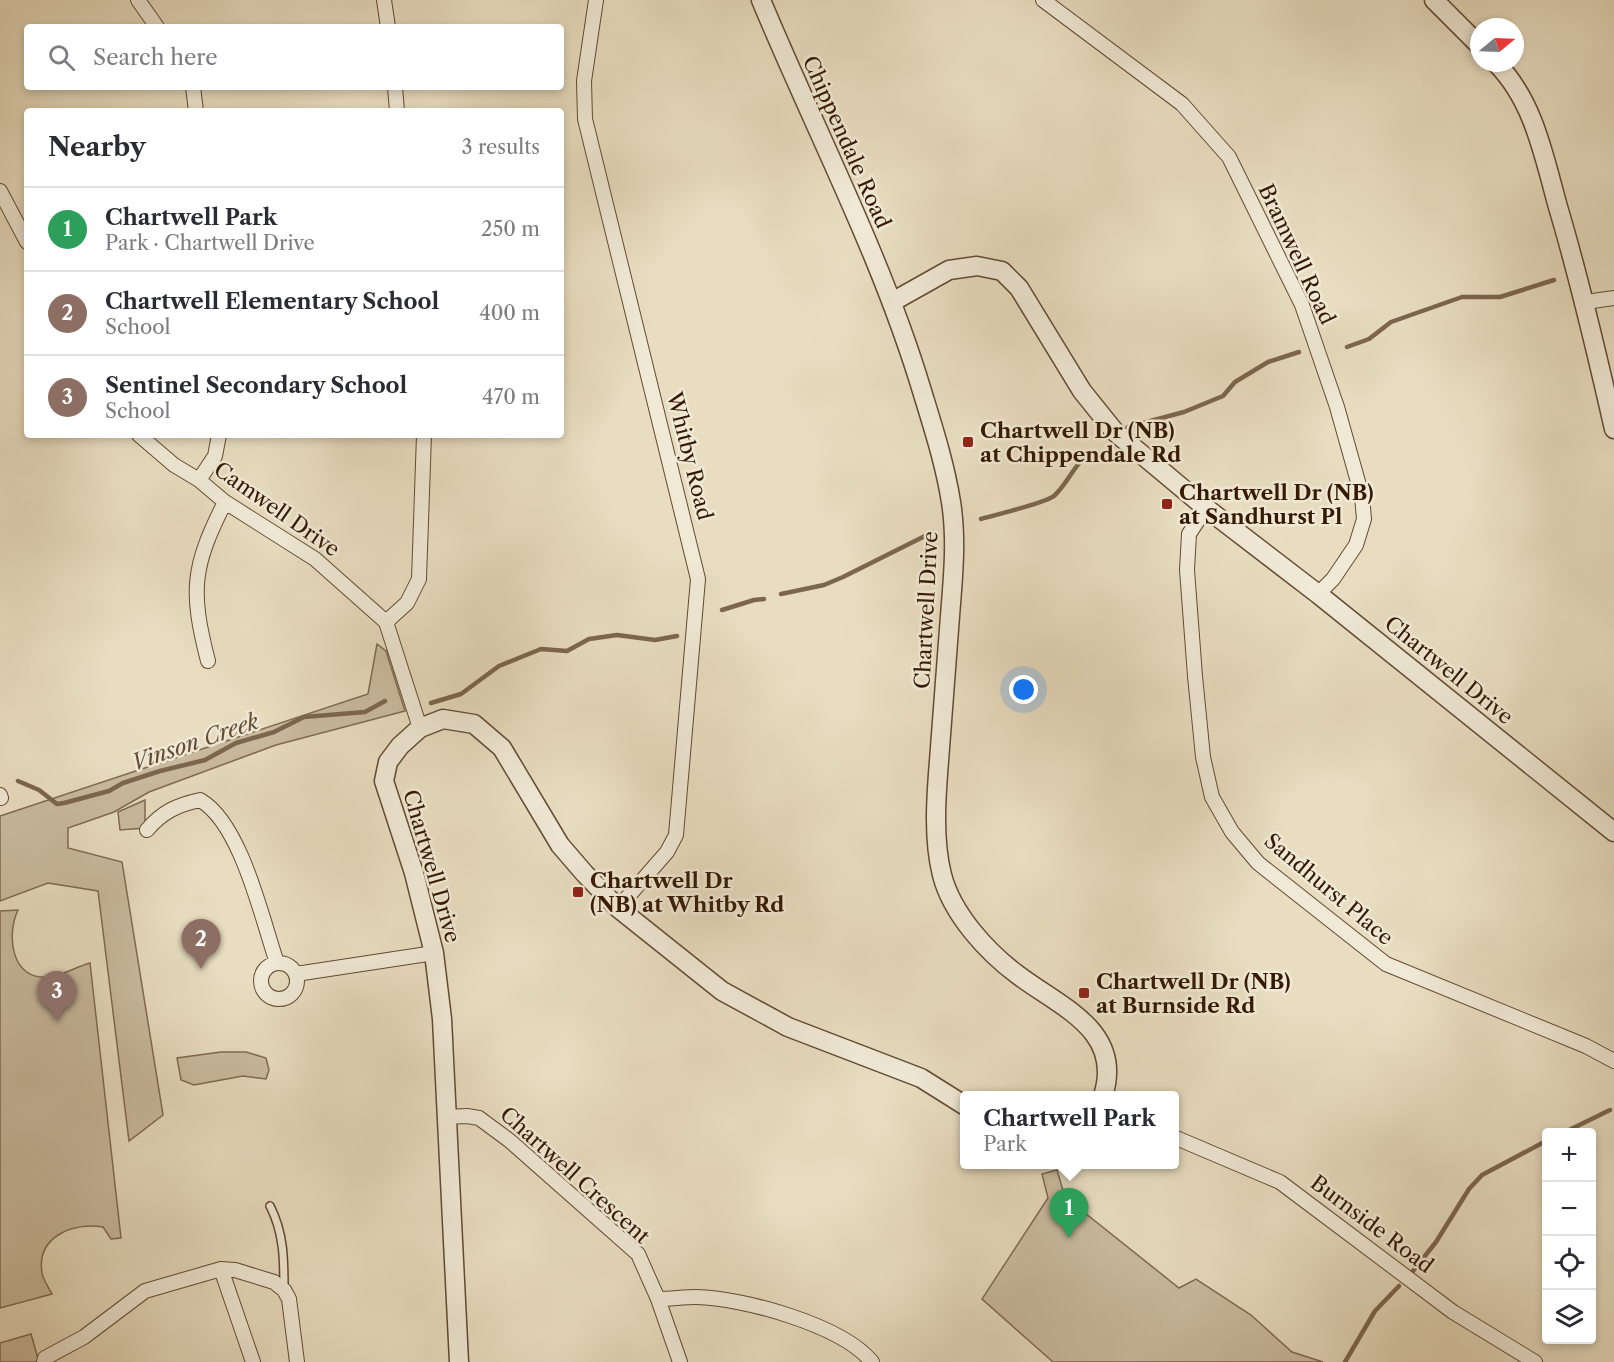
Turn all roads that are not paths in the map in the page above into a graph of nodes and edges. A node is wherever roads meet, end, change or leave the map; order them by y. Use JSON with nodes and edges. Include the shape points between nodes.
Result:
{"nodes":[{"id":1,"x":138,"y":0,"type":"edge"},
{"id":2,"x":384,"y":0,"type":"edge"},
{"id":3,"x":596,"y":0,"type":"edge"},
{"id":4,"x":761,"y":0,"type":"edge"},
{"id":5,"x":1043,"y":0,"type":"edge"},
{"id":6,"x":1434,"y":0,"type":"edge"},
{"id":7,"x":155,"y":24,"type":"edge"},
{"id":8,"x":388,"y":24,"type":"edge"},
{"id":9,"x":1470,"y":36,"type":"edge"},
{"id":10,"x":1505,"y":72,"type":"edge"},
{"id":11,"x":193,"y":90,"type":"edge"},
{"id":12,"x":395,"y":90,"type":"edge"},
{"id":13,"x":196,"y":108,"type":"edge"},
{"id":14,"x":396,"y":108,"type":"edge"},
{"id":15,"x":0,"y":191,"type":"edge"},
{"id":16,"x":24,"y":236,"type":"edge"},
{"id":17,"x":1614,"y":298,"type":"edge"},
{"id":18,"x":892,"y":302,"type":"junction"},
{"id":19,"x":1586,"y":302,"type":"junction"},
{"id":20,"x":1614,"y":429,"type":"edge"},
{"id":21,"x":142,"y":438,"type":"edge"},
{"id":22,"x":218,"y":438,"type":"edge"},
{"id":23,"x":424,"y":438,"type":"edge"},
{"id":24,"x":199,"y":480,"type":"junction"},
{"id":25,"x":225,"y":502,"type":"junction"},
{"id":26,"x":1206,"y":508,"type":"junction"},
{"id":27,"x":1318,"y":594,"type":"junction"},
{"id":28,"x":386,"y":622,"type":"junction"},
{"id":29,"x":208,"y":661,"type":"dead end"},
{"id":30,"x":420,"y":728,"type":"junction"},
{"id":31,"x":147,"y":830,"type":"dead end"},
{"id":32,"x":1614,"y":832,"type":"edge"},
{"id":33,"x":618,"y":909,"type":"junction"},
{"id":34,"x":435,"y":952,"type":"junction"},
{"id":35,"x":277,"y":963,"type":"junction"},
{"id":36,"x":296,"y":974,"type":"junction"},
{"id":37,"x":1614,"y":1061,"type":"edge"},
{"id":38,"x":1104,"y":1091,"type":"edge"},
{"id":39,"x":960,"y":1102,"type":"edge"},
{"id":40,"x":446,"y":1117,"type":"junction"},
{"id":41,"x":1179,"y":1139,"type":"edge"},
{"id":42,"x":270,"y":1206,"type":"dead end"},
{"id":43,"x":221,"y":1269,"type":"junction"},
{"id":44,"x":284,"y":1290,"type":"junction"},
{"id":45,"x":658,"y":1299,"type":"junction"},
{"id":46,"x":44,"y":1362,"type":"edge"},
{"id":47,"x":253,"y":1362,"type":"edge"},
{"id":48,"x":297,"y":1362,"type":"edge"},
{"id":49,"x":459,"y":1362,"type":"edge"},
{"id":50,"x":680,"y":1362,"type":"edge"},
{"id":51,"x":872,"y":1362,"type":"edge"},
{"id":52,"x":1535,"y":1362,"type":"edge"}],
"edges":[{"from":1,"to":7,"type":"street"},
{"from":2,"to":8,"type":"street"},
{"from":3,"to":33,"type":"street","name":"Whitby Road","via":[[584,81],[585,119],[698,579],[676,835],[667,852]]},
{"from":4,"to":18,"type":"street","name":"Chippendale Road"},
{"from":5,"to":27,"type":"street","name":"Bramwell Road","via":[[1182,104],[1214,139],[1229,158],[1302,305],[1343,429],[1362,496],[1364,519],[1356,545]]},
{"from":6,"to":9,"type":"street"},
{"from":10,"to":19,"type":"street","via":[[1514,81],[1534,125]]},
{"from":11,"to":13,"type":"street"},
{"from":12,"to":14,"type":"street"},
{"from":15,"to":16,"type":"street"},
{"from":17,"to":19,"type":"street"},
{"from":18,"to":26,"type":"street","name":"Chartwell Drive","via":[[949,270],[977,266],[1002,271],[1019,288],[1082,391],[1115,432]]},
{"from":18,"to":38,"type":"street","name":"Chartwell Drive","via":[[933,427],[951,502],[955,549],[936,800],[942,876],[975,934],[1015,974],[1082,1020],[1095,1035],[1106,1055],[1109,1077]]},
{"from":19,"to":20,"type":"street"},
{"from":21,"to":24,"type":"street","name":"Camwell Drive"},
{"from":22,"to":24,"type":"street","via":[[215,456]]},
{"from":23,"to":28,"type":"street","via":[[419,579],[407,603]]},
{"from":24,"to":25,"type":"street","name":"Camwell Drive"},
{"from":25,"to":28,"type":"street","name":"Camwell Drive","via":[[315,559]]},
{"from":25,"to":29,"type":"street","via":[[205,544],[196,575],[196,609]]},
{"from":26,"to":27,"type":"street","name":"Chartwell Drive"},
{"from":26,"to":37,"type":"street","name":"Sandhurst Place","via":[[1189,534],[1187,570],[1195,676],[1203,757],[1212,797],[1232,832],[1257,862],[1386,964]]},
{"from":27,"to":32,"type":"street","name":"Chartwell Drive"},
{"from":28,"to":30,"type":"street"},
{"from":30,"to":33,"type":"street","name":"Chartwell Drive","via":[[443,719],[474,724],[502,748],[560,845]]},
{"from":30,"to":34,"type":"street","name":"Chartwell Drive","via":[[388,762],[384,781]]},
{"from":31,"to":35,"type":"street","via":[[159,815],[180,804],[200,800],[210,805],[224,821],[242,859]]},
{"from":33,"to":39,"type":"street","name":"Chartwell Drive","via":[[722,992],[788,1027],[921,1078]]},
{"from":34,"to":36,"type":"street"},
{"from":34,"to":40,"type":"street","name":"Chartwell Drive"},
{"from":35,"to":36,"type":"street","via":[[289,965]]},
{"from":35,"to":36,"type":"street","via":[[263,973],[261,984],[268,995],[279,999],[290,996],[297,986]]},
{"from":40,"to":45,"type":"street","name":"Chartwell Crescent","via":[[479,1118],[510,1141],[638,1254]]},
{"from":40,"to":49,"type":"street","name":"Chartwell Drive"},
{"from":41,"to":52,"type":"street","name":"Burnside Road","via":[[1280,1182],[1453,1312]]},
{"from":42,"to":44,"type":"lane","via":[[284,1249]]},
{"from":43,"to":44,"type":"street","via":[[274,1282]]},
{"from":43,"to":46,"type":"street","via":[[145,1291],[84,1337],[55,1350]]},
{"from":43,"to":47,"type":"street"},
{"from":44,"to":48,"type":"street","via":[[289,1299]]},
{"from":45,"to":50,"type":"street","name":"Chartwell Crescent"},
{"from":45,"to":51,"type":"street","via":[[697,1297],[792,1317],[829,1330]]}]}
